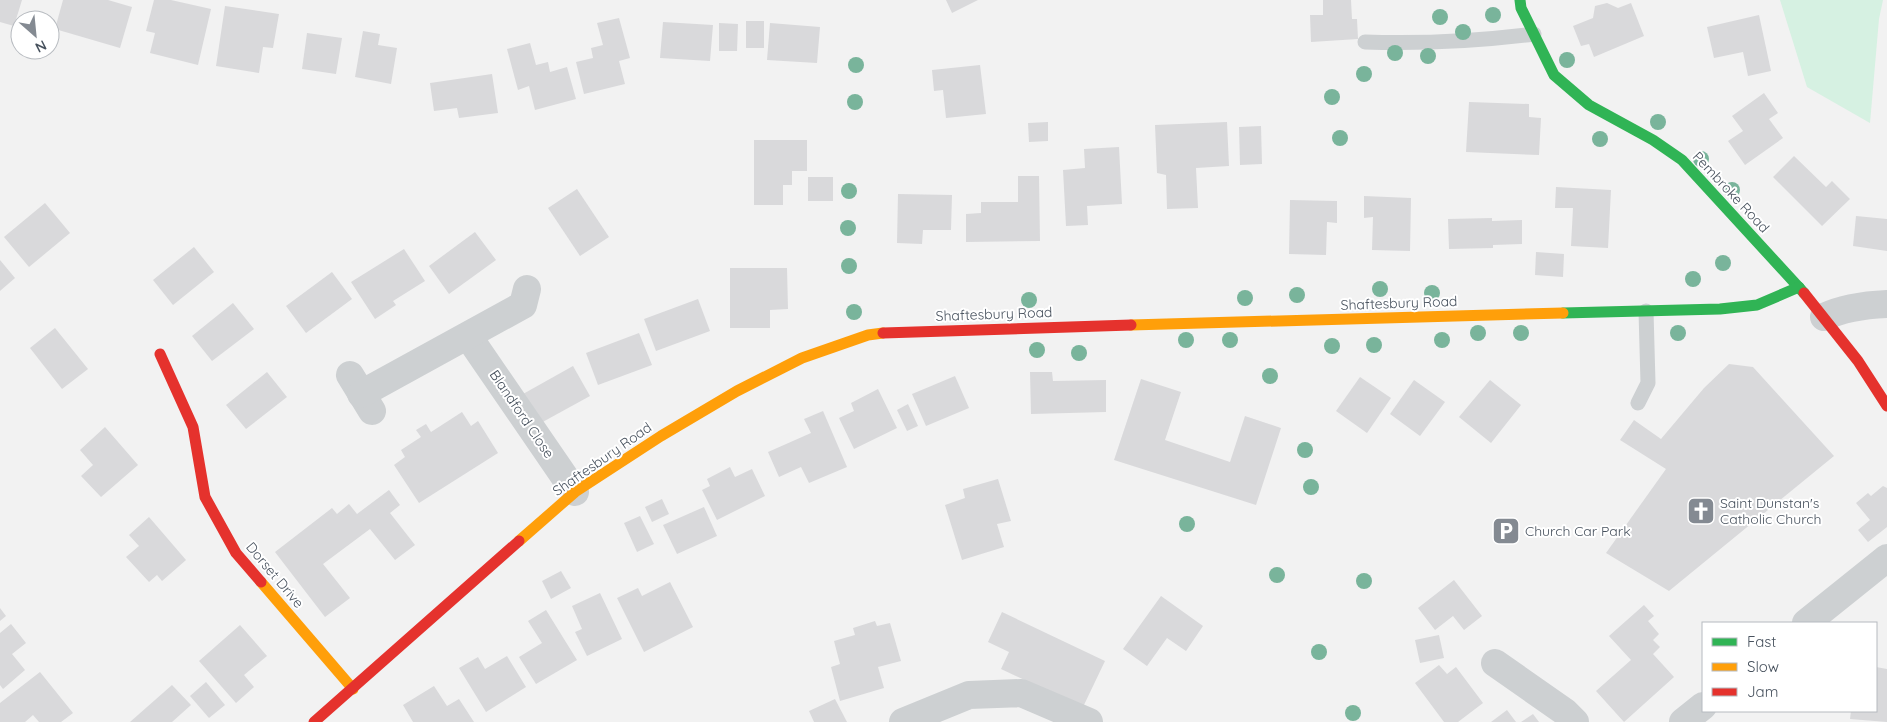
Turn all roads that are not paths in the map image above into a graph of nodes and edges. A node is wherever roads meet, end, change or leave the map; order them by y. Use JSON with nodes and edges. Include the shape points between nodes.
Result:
{"nodes":[{"id":1,"x":1520,"y":0,"type":"edge"},
{"id":2,"x":1534,"y":34,"type":"junction"},
{"id":3,"x":1365,"y":42,"type":"dead end"},
{"id":4,"x":1799,"y":287,"type":"junction"},
{"id":5,"x":527,"y":289,"type":"dead end"},
{"id":6,"x":1887,"y":304,"type":"edge"},
{"id":7,"x":1646,"y":311,"type":"junction"},
{"id":8,"x":1824,"y":317,"type":"junction"},
{"id":9,"x":468,"y":336,"type":"junction"},
{"id":10,"x":160,"y":354,"type":"dead end"},
{"id":11,"x":361,"y":393,"type":"dead end"},
{"id":12,"x":1638,"y":403,"type":"dead end"},
{"id":13,"x":1887,"y":406,"type":"edge"},
{"id":14,"x":575,"y":492,"type":"junction"},
{"id":15,"x":1887,"y":558,"type":"edge"},
{"id":16,"x":1807,"y":622,"type":"edge"},
{"id":17,"x":1495,"y":663,"type":"dead end"},
{"id":18,"x":353,"y":689,"type":"junction"},
{"id":19,"x":1702,"y":707,"type":"edge"},
{"id":20,"x":314,"y":722,"type":"edge"},
{"id":21,"x":903,"y":722,"type":"edge"},
{"id":22,"x":1089,"y":722,"type":"edge"},
{"id":23,"x":1575,"y":722,"type":"edge"},
{"id":24,"x":1683,"y":722,"type":"edge"}],
"edges":[{"from":1,"to":2,"type":"street","name":"Pembroke Road"},
{"from":2,"to":3,"type":"lane","via":[[1448,42]]},
{"from":2,"to":4,"type":"street","name":"Pembroke Road","via":[[1554,75],[1589,106],[1653,140],[1682,160]]},
{"from":4,"to":7,"type":"street","name":"Shaftesbury Road","via":[[1757,305]]},
{"from":4,"to":8,"type":"street","name":"Pembroke Road"},
{"from":5,"to":9,"type":"street","via":[[523,305]]},
{"from":6,"to":8,"type":"street","via":[[1838,310]]},
{"from":7,"to":12,"type":"lane","via":[[1648,383]]},
{"from":7,"to":14,"type":"street","name":"Shaftesbury Road","via":[[868,335],[802,358],[737,391]]},
{"from":8,"to":13,"type":"street","name":"Pembroke Road"},
{"from":9,"to":11,"type":"street"},
{"from":9,"to":14,"type":"street","name":"Blandford Close"},
{"from":10,"to":18,"type":"street","name":"Dorset Drive","via":[[193,427],[205,497],[236,553]]},
{"from":14,"to":18,"type":"street","name":"Shaftesbury Road"},
{"from":15,"to":16,"type":"street"},
{"from":17,"to":23,"type":"street"},
{"from":18,"to":20,"type":"street","name":"Shaftesbury Road"},
{"from":19,"to":24,"type":"street"},
{"from":21,"to":22,"type":"street","via":[[970,695],[1021,693]]}]}
